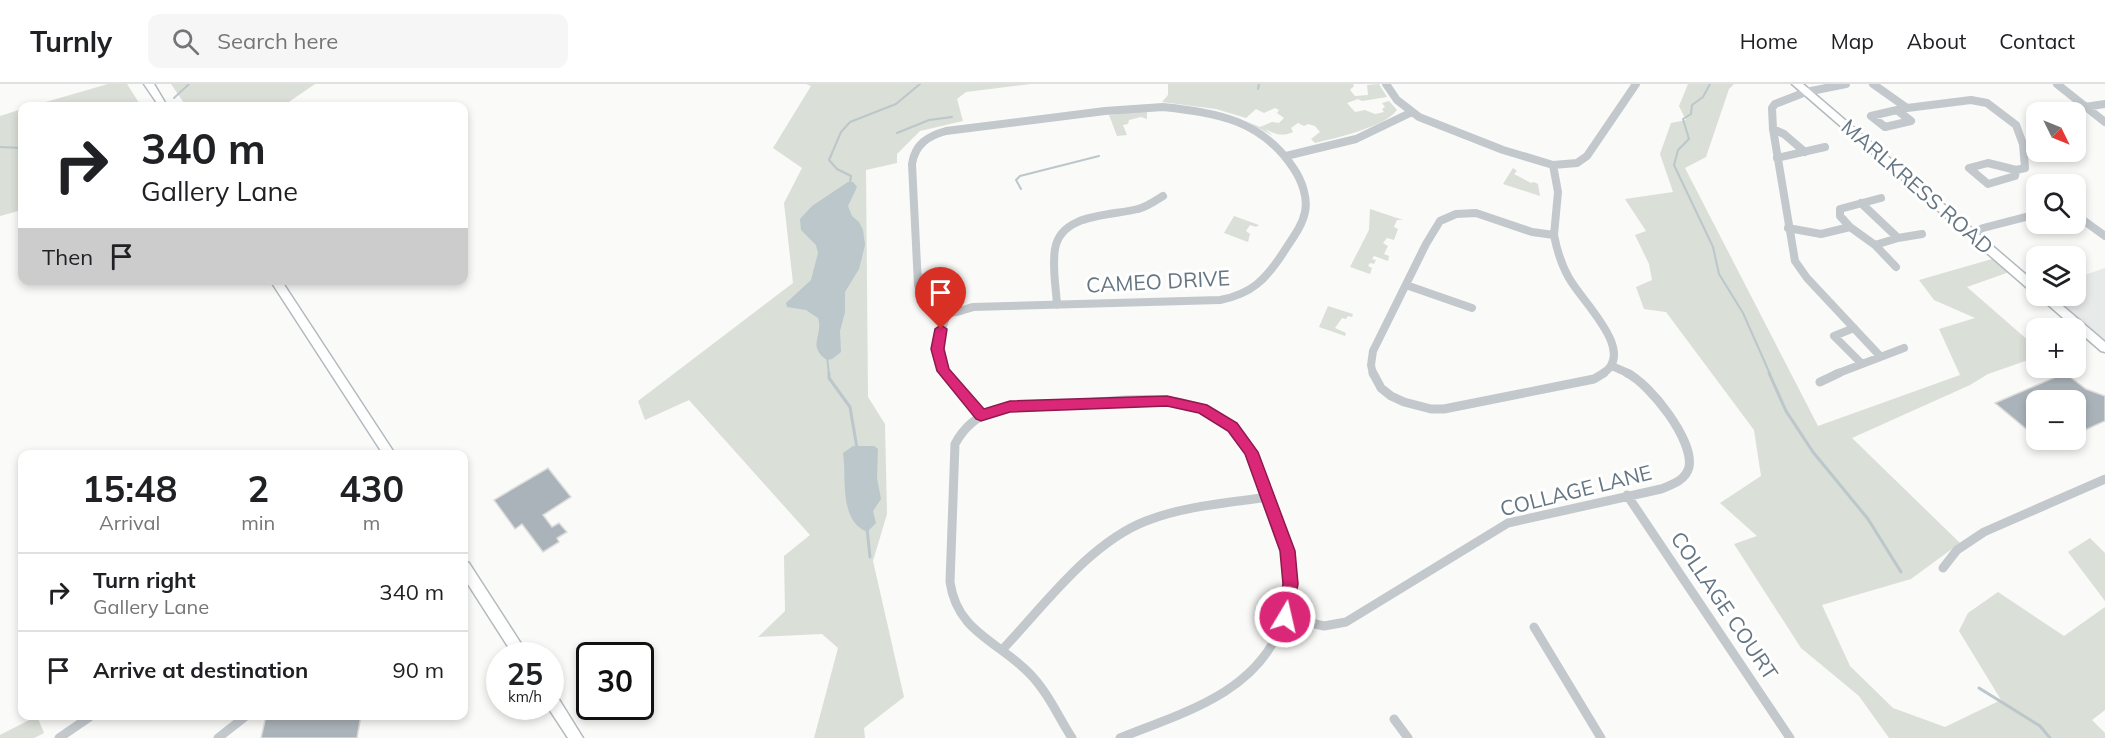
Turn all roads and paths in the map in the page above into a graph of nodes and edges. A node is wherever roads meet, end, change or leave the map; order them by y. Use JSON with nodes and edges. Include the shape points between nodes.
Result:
{"nodes":[{"id":1,"x":149,"y":84,"type":"edge"},
{"id":2,"x":1386,"y":84,"type":"edge"},
{"id":3,"x":1636,"y":84,"type":"edge"},
{"id":4,"x":1797,"y":84,"type":"edge"},
{"id":5,"x":1846,"y":84,"type":"edge"},
{"id":6,"x":1873,"y":84,"type":"edge"},
{"id":7,"x":2057,"y":84,"type":"edge"},
{"id":8,"x":1806,"y":92,"type":"junction"},
{"id":9,"x":160,"y":102,"type":"edge"},
{"id":10,"x":2079,"y":102,"type":"edge"},
{"id":11,"x":2105,"y":104,"type":"edge"},
{"id":12,"x":2086,"y":107,"type":"edge"},
{"id":13,"x":1907,"y":108,"type":"junction"},
{"id":14,"x":2086,"y":108,"type":"edge"},
{"id":15,"x":1898,"y":110,"type":"junction"},
{"id":16,"x":1412,"y":112,"type":"junction"},
{"id":17,"x":2105,"y":123,"type":"edge"},
{"id":18,"x":1773,"y":129,"type":"junction"},
{"id":19,"x":1825,"y":147,"type":"dead end"},
{"id":20,"x":1805,"y":152,"type":"junction"},
{"id":21,"x":1286,"y":156,"type":"junction"},
{"id":22,"x":1777,"y":158,"type":"junction"},
{"id":23,"x":1553,"y":165,"type":"junction"},
{"id":24,"x":2016,"y":170,"type":"junction"},
{"id":25,"x":1163,"y":196,"type":"dead end"},
{"id":26,"x":1881,"y":198,"type":"dead end"},
{"id":27,"x":1861,"y":203,"type":"junction"},
{"id":28,"x":2026,"y":217,"type":"edge"},
{"id":29,"x":2086,"y":222,"type":"edge"},
{"id":30,"x":1850,"y":227,"type":"junction"},
{"id":31,"x":1788,"y":228,"type":"junction"},
{"id":32,"x":1922,"y":234,"type":"dead end"},
{"id":33,"x":1971,"y":234,"type":"junction"},
{"id":34,"x":1554,"y":235,"type":"junction"},
{"id":35,"x":2105,"y":236,"type":"edge"},
{"id":36,"x":1898,"y":238,"type":"junction"},
{"id":37,"x":1875,"y":245,"type":"junction"},
{"id":38,"x":1896,"y":267,"type":"dead end"},
{"id":39,"x":2026,"y":281,"type":"edge"},
{"id":40,"x":278,"y":285,"type":"edge"},
{"id":41,"x":1406,"y":285,"type":"junction"},
{"id":42,"x":1057,"y":305,"type":"junction"},
{"id":43,"x":2055,"y":306,"type":"edge"},
{"id":44,"x":1472,"y":308,"type":"dead end"},
{"id":45,"x":948,"y":313,"type":"junction"},
{"id":46,"x":1854,"y":328,"type":"junction"},
{"id":47,"x":1904,"y":348,"type":"dead end"},
{"id":48,"x":2105,"y":348,"type":"edge"},
{"id":49,"x":1880,"y":356,"type":"junction"},
{"id":50,"x":1861,"y":363,"type":"junction"},
{"id":51,"x":1612,"y":366,"type":"junction"},
{"id":52,"x":1820,"y":382,"type":"dead end"},
{"id":53,"x":981,"y":415,"type":"junction"},
{"id":54,"x":386,"y":450,"type":"edge"},
{"id":55,"x":2105,"y":479,"type":"edge"},
{"id":56,"x":1627,"y":495,"type":"junction"},
{"id":57,"x":1268,"y":497,"type":"junction"},
{"id":58,"x":1943,"y":568,"type":"dead end"},
{"id":59,"x":468,"y":573,"type":"edge"},
{"id":60,"x":1285,"y":617,"type":"junction"},
{"id":61,"x":1534,"y":627,"type":"dead end"},
{"id":62,"x":513,"y":642,"type":"edge"},
{"id":63,"x":1002,"y":650,"type":"junction"},
{"id":64,"x":1394,"y":719,"type":"dead end"},
{"id":65,"x":84,"y":720,"type":"edge"},
{"id":66,"x":241,"y":720,"type":"edge"},
{"id":67,"x":564,"y":720,"type":"edge"},
{"id":68,"x":58,"y":738,"type":"edge"},
{"id":69,"x":218,"y":738,"type":"edge"},
{"id":70,"x":576,"y":738,"type":"edge"},
{"id":71,"x":1072,"y":738,"type":"edge"},
{"id":72,"x":1120,"y":738,"type":"edge"},
{"id":73,"x":1408,"y":738,"type":"edge"},
{"id":74,"x":1601,"y":738,"type":"edge"},
{"id":75,"x":1790,"y":738,"type":"edge"}],
"edges":[{"from":1,"to":9,"type":"main road"},
{"from":2,"to":16,"type":"street"},
{"from":3,"to":23,"type":"street","via":[[1586,158],[1575,164]]},
{"from":4,"to":8,"type":"main road","name":"MARLKRESS ROAD"},
{"from":5,"to":8,"type":"street"},
{"from":6,"to":13,"type":"street"},
{"from":7,"to":10,"type":"street"},
{"from":8,"to":18,"type":"street","via":[[1775,104]]},
{"from":8,"to":33,"type":"main road","name":"MARLKRESS ROAD"},
{"from":11,"to":12,"type":"street"},
{"from":13,"to":15,"type":"street"},
{"from":13,"to":24,"type":"street","via":[[1971,99],[1996,108],[2016,125],[2023,144],[2025,168]]},
{"from":14,"to":17,"type":"street"},
{"from":15,"to":15,"type":"street","via":[[1888,112],[1870,116],[1885,127],[1911,121]]},
{"from":16,"to":21,"type":"street","via":[[1356,139]]},
{"from":16,"to":23,"type":"street","via":[[1433,124]]},
{"from":18,"to":20,"type":"street"},
{"from":18,"to":22,"type":"street"},
{"from":19,"to":20,"type":"street"},
{"from":20,"to":22,"type":"street"},
{"from":21,"to":42,"type":"street","name":"CAMEO DRIVE","via":[[1304,189],[1305,211],[1271,273],[1257,288],[1220,300]]},
{"from":21,"to":45,"type":"street","name":"CAMEO DRIVE","via":[[1264,135],[1235,120],[1163,107],[1105,111],[930,136],[917,147],[913,158],[918,285],[926,300]]},
{"from":22,"to":31,"type":"street"},
{"from":23,"to":34,"type":"street","via":[[1558,200]]},
{"from":24,"to":24,"type":"street","via":[[1988,163],[1969,168],[1988,184],[2016,176]]},
{"from":25,"to":42,"type":"street","via":[[1140,209],[1086,220],[1063,231],[1054,249]]},
{"from":26,"to":27,"type":"street"},
{"from":27,"to":30,"type":"street","via":[[1840,209],[1840,216]]},
{"from":27,"to":36,"type":"street"},
{"from":28,"to":33,"type":"street"},
{"from":29,"to":35,"type":"street"},
{"from":30,"to":31,"type":"street","via":[[1821,234]]},
{"from":30,"to":37,"type":"street"},
{"from":31,"to":46,"type":"street","via":[[1800,270]]},
{"from":32,"to":36,"type":"street"},
{"from":33,"to":39,"type":"main road","name":"MARLKRESS ROAD"},
{"from":34,"to":41,"type":"street","via":[[1532,232],[1481,214],[1450,216],[1437,224]]},
{"from":34,"to":51,"type":"street","via":[[1563,268],[1611,339],[1616,357]]},
{"from":36,"to":37,"type":"street"},
{"from":37,"to":38,"type":"street"},
{"from":40,"to":54,"type":"main road"},
{"from":41,"to":44,"type":"street"},
{"from":41,"to":51,"type":"street","via":[[1371,362],[1380,386],[1406,404],[1444,409],[1594,379]]},
{"from":42,"to":45,"type":"street","name":"CAMEO DRIVE","via":[[973,307]]},
{"from":43,"to":48,"type":"main road"},
{"from":45,"to":53,"type":"street","via":[[939,334],[939,360],[945,374]]},
{"from":46,"to":49,"type":"street"},
{"from":46,"to":50,"type":"street","via":[[1834,336]]},
{"from":47,"to":49,"type":"street"},
{"from":49,"to":50,"type":"street"},
{"from":50,"to":52,"type":"street"},
{"from":51,"to":56,"type":"street","name":"COLLAGE LANE","via":[[1652,390],[1684,439],[1690,458],[1679,481],[1661,489]]},
{"from":53,"to":57,"type":"street","via":[[1018,406],[1153,401],[1203,408],[1243,439]]},
{"from":53,"to":63,"type":"street","via":[[964,429],[954,449],[950,590],[965,620]]},
{"from":55,"to":58,"type":"street","via":[[1984,532],[1957,550]]},
{"from":56,"to":60,"type":"street","name":"COLLAGE LANE","via":[[1508,523],[1346,622],[1324,626]]},
{"from":56,"to":75,"type":"street","name":"COLLAGE COURT"},
{"from":57,"to":60,"type":"street","via":[[1290,564]]},
{"from":57,"to":63,"type":"street","via":[[1172,512],[1124,531],[1095,553]]},
{"from":59,"to":62,"type":"main road"},
{"from":60,"to":72,"type":"street","via":[[1264,658],[1240,682],[1216,697]]},
{"from":61,"to":74,"type":"street"},
{"from":63,"to":71,"type":"street","via":[[1035,681]]},
{"from":64,"to":73,"type":"street"},
{"from":65,"to":68,"type":"street"},
{"from":66,"to":69,"type":"street"},
{"from":67,"to":70,"type":"main road"}]}
